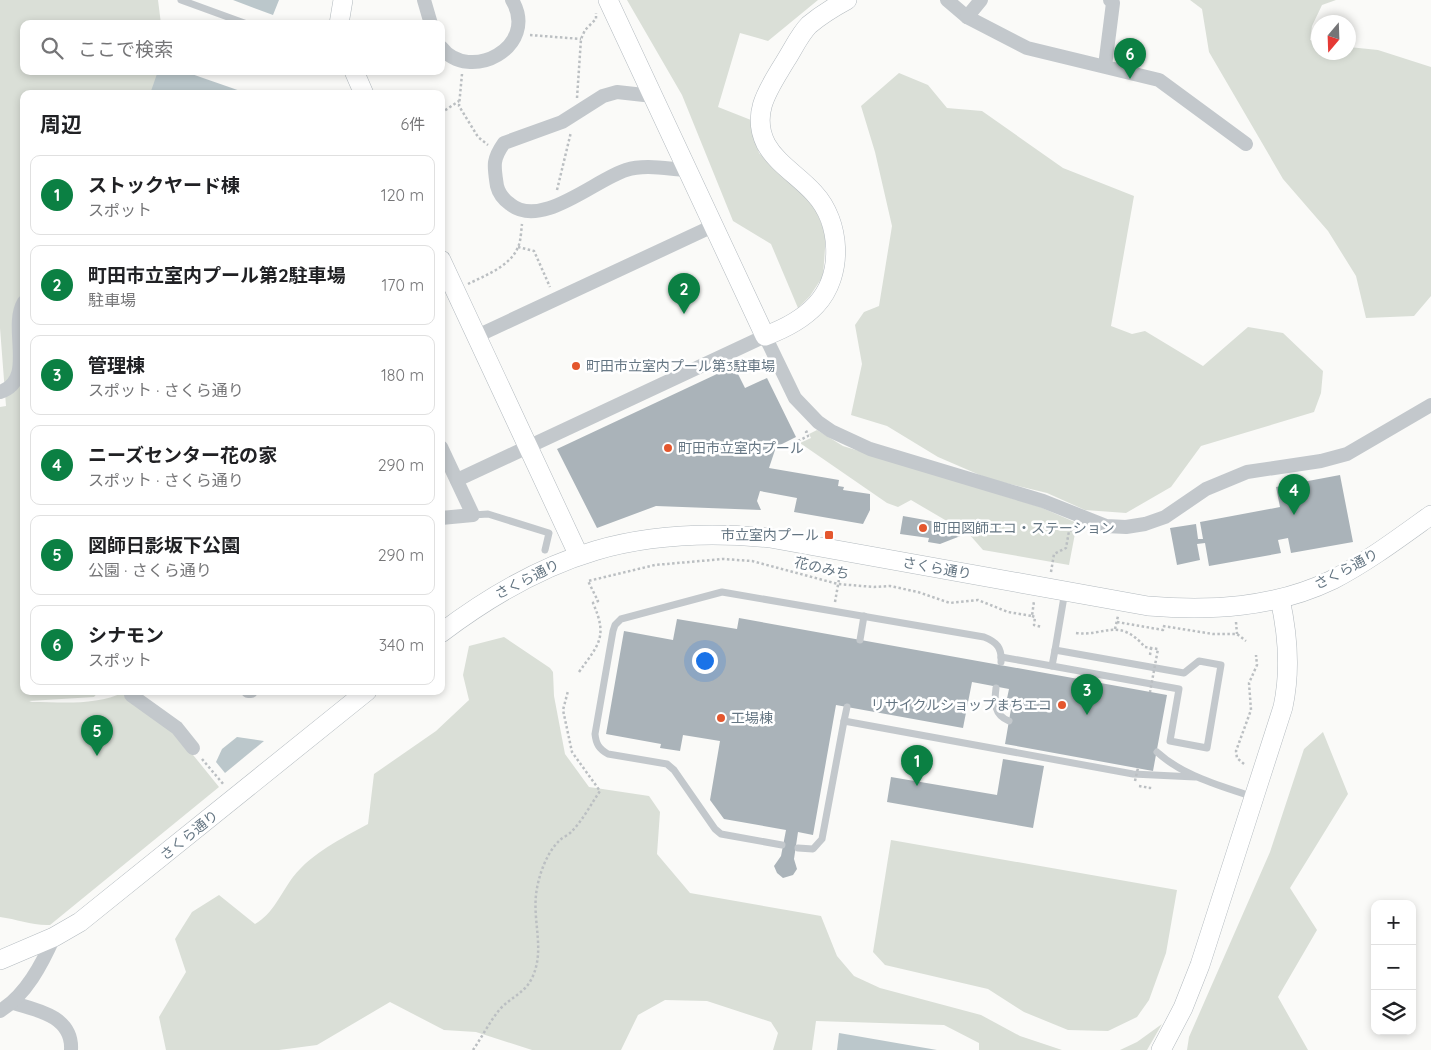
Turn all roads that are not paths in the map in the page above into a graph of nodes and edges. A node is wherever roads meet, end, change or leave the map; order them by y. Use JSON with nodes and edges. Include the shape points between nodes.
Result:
{"nodes":[{"id":1,"x":181,"y":0,"type":"edge"},
{"id":2,"x":343,"y":0,"type":"edge"},
{"id":3,"x":424,"y":0,"type":"edge"},
{"id":4,"x":512,"y":0,"type":"edge"},
{"id":5,"x":608,"y":0,"type":"edge"},
{"id":6,"x":847,"y":0,"type":"edge"},
{"id":7,"x":947,"y":0,"type":"edge"},
{"id":8,"x":981,"y":0,"type":"edge"},
{"id":9,"x":1110,"y":0,"type":"edge"},
{"id":10,"x":967,"y":17,"type":"junction"},
{"id":11,"x":236,"y":20,"type":"edge"},
{"id":12,"x":340,"y":20,"type":"edge"},
{"id":13,"x":430,"y":20,"type":"edge"},
{"id":14,"x":445,"y":51,"type":"edge"},
{"id":15,"x":1106,"y":66,"type":"junction"},
{"id":16,"x":356,"y":75,"type":"edge"},
{"id":17,"x":362,"y":90,"type":"edge"},
{"id":18,"x":653,"y":96,"type":"junction"},
{"id":19,"x":1246,"y":144,"type":"dead end"},
{"id":20,"x":687,"y":170,"type":"junction"},
{"id":21,"x":713,"y":226,"type":"junction"},
{"id":22,"x":445,"y":268,"type":"edge"},
{"id":23,"x":20,"y":313,"type":"edge"},
{"id":24,"x":477,"y":336,"type":"junction"},
{"id":25,"x":765,"y":336,"type":"junction"},
{"id":26,"x":20,"y":367,"type":"edge"},
{"id":27,"x":20,"y":367,"type":"edge"},
{"id":28,"x":0,"y":392,"type":"edge"},
{"id":29,"x":1431,"y":406,"type":"edge"},
{"id":30,"x":528,"y":447,"type":"junction"},
{"id":31,"x":445,"y":454,"type":"edge"},
{"id":32,"x":457,"y":480,"type":"junction"},
{"id":33,"x":473,"y":515,"type":"junction"},
{"id":34,"x":1431,"y":515,"type":"edge"},
{"id":35,"x":445,"y":518,"type":"edge"},
{"id":36,"x":544,"y":550,"type":"dead end"},
{"id":37,"x":578,"y":554,"type":"junction"},
{"id":38,"x":1065,"y":591,"type":"junction"},
{"id":39,"x":1280,"y":599,"type":"junction"},
{"id":40,"x":864,"y":616,"type":"junction"},
{"id":41,"x":445,"y":630,"type":"edge"},
{"id":42,"x":860,"y":640,"type":"dead end"},
{"id":43,"x":1055,"y":650,"type":"junction"},
{"id":44,"x":1052,"y":666,"type":"junction"},
{"id":45,"x":996,"y":688,"type":"dead end"},
{"id":46,"x":131,"y":695,"type":"edge"},
{"id":47,"x":362,"y":695,"type":"edge"},
{"id":48,"x":847,"y":707,"type":"dead end"},
{"id":49,"x":844,"y":721,"type":"junction"},
{"id":50,"x":1009,"y":721,"type":"dead end"},
{"id":51,"x":193,"y":748,"type":"road end"},
{"id":52,"x":1156,"y":752,"type":"dead end"},
{"id":53,"x":1195,"y":777,"type":"junction"},
{"id":54,"x":1253,"y":798,"type":"junction"},
{"id":55,"x":782,"y":845,"type":"dead end"},
{"id":56,"x":798,"y":848,"type":"dead end"},
{"id":57,"x":54,"y":937,"type":"junction"},
{"id":58,"x":0,"y":960,"type":"edge"},
{"id":59,"x":13,"y":1002,"type":"junction"},
{"id":60,"x":0,"y":1011,"type":"edge"},
{"id":61,"x":71,"y":1050,"type":"edge"},
{"id":62,"x":1161,"y":1050,"type":"edge"}],
"edges":[{"from":1,"to":11,"type":"lane"},
{"from":2,"to":12,"type":"street"},
{"from":3,"to":13,"type":"street"},
{"from":4,"to":14,"type":"street","via":[[518,13],[517,34],[505,51],[489,58],[465,62],[455,60]]},
{"from":5,"to":18,"type":"street"},
{"from":6,"to":25,"type":"street","via":[[808,26],[768,87],[761,107],[760,126],[766,144],[775,157],[814,193],[826,210],[834,229],[836,250],[834,270],[817,304],[799,320]]},
{"from":7,"to":10,"type":"street"},
{"from":8,"to":10,"type":"street"},
{"from":9,"to":15,"type":"street","via":[[1113,3]]},
{"from":10,"to":15,"type":"street","via":[[1026,48]]},
{"from":15,"to":19,"type":"street","via":[[1159,80]]},
{"from":16,"to":17,"type":"street"},
{"from":18,"to":20,"type":"street"},
{"from":18,"to":20,"type":"street","via":[[616,92],[603,96],[562,122],[504,143],[493,164],[498,193],[512,206],[525,210],[545,209],[627,170]]},
{"from":20,"to":21,"type":"street"},
{"from":21,"to":24,"type":"street"},
{"from":21,"to":25,"type":"street"},
{"from":22,"to":24,"type":"street"},
{"from":23,"to":26,"type":"street"},
{"from":24,"to":30,"type":"street"},
{"from":25,"to":29,"type":"street","via":[[796,398],[831,431],[870,448],[1043,501],[1106,526],[1126,527],[1165,517],[1206,489],[1247,472],[1346,454]]},
{"from":25,"to":30,"type":"street"},
{"from":27,"to":28,"type":"street","via":[[14,384]]},
{"from":30,"to":32,"type":"street"},
{"from":30,"to":37,"type":"street"},
{"from":31,"to":32,"type":"street"},
{"from":32,"to":33,"type":"street"},
{"from":33,"to":35,"type":"street"},
{"from":33,"to":36,"type":"lane","via":[[488,514],[549,533]]},
{"from":34,"to":39,"type":"street","name":"さくら通り","via":[[1339,576]]},
{"from":37,"to":38,"type":"street","name":"さくら通り","via":[[648,539],[702,534],[740,535]]},
{"from":37,"to":41,"type":"street","name":"さくら通り","via":[[506,588]]},
{"from":38,"to":39,"type":"street","name":"さくら通り","via":[[1178,608],[1235,607]]},
{"from":38,"to":43,"type":"lane"},
{"from":39,"to":54,"type":"street","via":[[1287,636],[1288,682]]},
{"from":40,"to":42,"type":"lane"},
{"from":40,"to":44,"type":"lane","via":[[984,637],[999,645],[1001,660]]},
{"from":40,"to":55,"type":"lane","via":[[717,592],[621,619],[614,625],[595,734],[600,750],[667,764],[722,834]]},
{"from":43,"to":44,"type":"lane"},
{"from":43,"to":44,"type":"lane","via":[[1184,673],[1199,662],[1221,665],[1207,748],[1170,741],[1179,689]]},
{"from":45,"to":50,"type":"lane","via":[[995,705],[1003,719]]},
{"from":46,"to":51,"type":"street","via":[[177,728]]},
{"from":47,"to":57,"type":"street","name":"さくら通り","via":[[105,903]]},
{"from":48,"to":49,"type":"lane"},
{"from":49,"to":53,"type":"lane","via":[[1133,774]]},
{"from":49,"to":56,"type":"lane","via":[[822,839],[813,849]]},
{"from":52,"to":53,"type":"lane"},
{"from":53,"to":54,"type":"lane"},
{"from":54,"to":62,"type":"street","via":[[1200,965]]},
{"from":57,"to":58,"type":"street","name":"さくら通り"},
{"from":57,"to":59,"type":"street","via":[[41,966]]},
{"from":59,"to":60,"type":"street"},
{"from":59,"to":61,"type":"street","via":[[54,1016],[65,1026],[72,1043]]}]}
